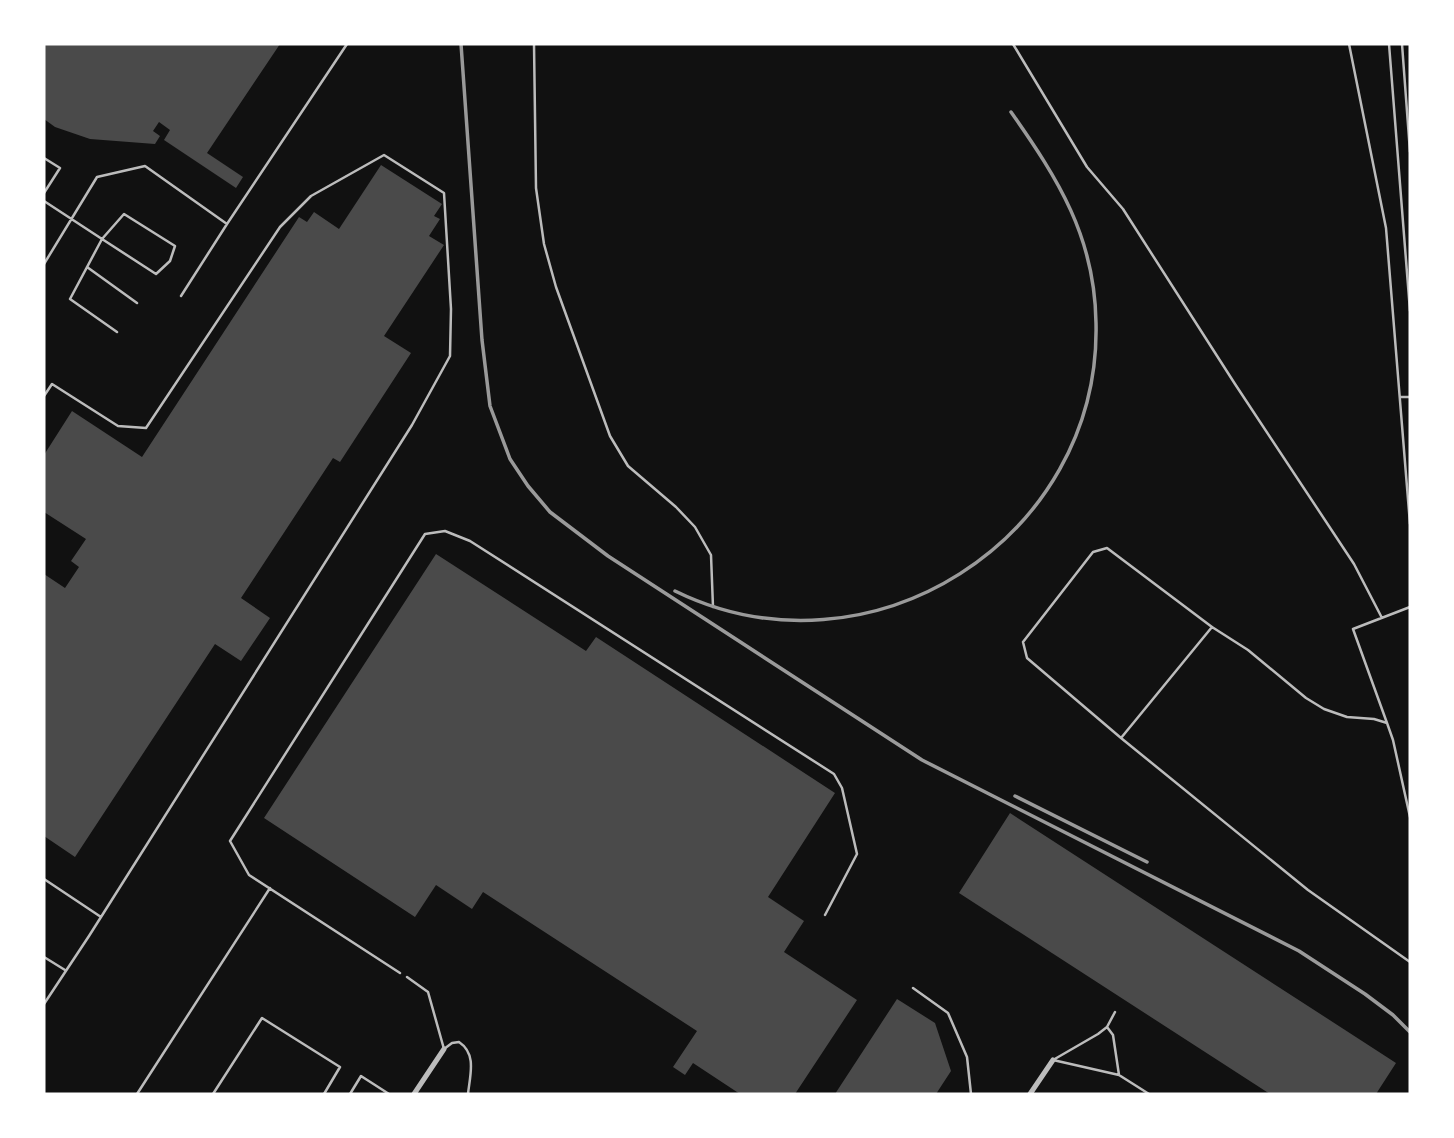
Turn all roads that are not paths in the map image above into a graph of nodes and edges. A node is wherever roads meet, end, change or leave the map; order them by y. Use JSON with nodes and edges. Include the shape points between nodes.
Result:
{"nodes":[{"id":1,"x":347,"y":44,"type":"edge"},
{"id":2,"x":534,"y":44,"type":"edge"},
{"id":3,"x":1013,"y":44,"type":"edge"},
{"id":4,"x":1349,"y":44,"type":"edge"},
{"id":5,"x":1389,"y":44,"type":"edge"},
{"id":6,"x":1402,"y":44,"type":"edge"},
{"id":7,"x":1410,"y":152,"type":"edge"},
{"id":8,"x":44,"y":158,"type":"edge"},
{"id":9,"x":44,"y":193,"type":"edge"},
{"id":10,"x":44,"y":201,"type":"edge"},
{"id":11,"x":72,"y":220,"type":"junction"},
{"id":12,"x":227,"y":224,"type":"junction"},
{"id":13,"x":102,"y":239,"type":"junction"},
{"id":14,"x":44,"y":264,"type":"edge"},
{"id":15,"x":87,"y":267,"type":"junction"},
{"id":16,"x":181,"y":296,"type":"dead end"},
{"id":17,"x":137,"y":303,"type":"dead end"},
{"id":18,"x":1410,"y":311,"type":"edge"},
{"id":19,"x":117,"y":332,"type":"dead end"},
{"id":20,"x":44,"y":396,"type":"edge"},
{"id":21,"x":1400,"y":397,"type":"junction"},
{"id":22,"x":1410,"y":397,"type":"edge"},
{"id":23,"x":1410,"y":524,"type":"edge"},
{"id":24,"x":713,"y":607,"type":"dead end"},
{"id":25,"x":1410,"y":607,"type":"edge"},
{"id":26,"x":1382,"y":618,"type":"junction"},
{"id":27,"x":1212,"y":627,"type":"junction"},
{"id":28,"x":1387,"y":723,"type":"junction"},
{"id":29,"x":1121,"y":738,"type":"junction"},
{"id":30,"x":1410,"y":817,"type":"edge"},
{"id":31,"x":44,"y":879,"type":"edge"},
{"id":32,"x":270,"y":888,"type":"junction"},
{"id":33,"x":825,"y":915,"type":"dead end"},
{"id":34,"x":100,"y":917,"type":"junction"},
{"id":35,"x":44,"y":957,"type":"edge"},
{"id":36,"x":1410,"y":962,"type":"edge"},
{"id":37,"x":66,"y":971,"type":"junction"},
{"id":38,"x":400,"y":973,"type":"dead end"},
{"id":39,"x":407,"y":977,"type":"dead end"},
{"id":40,"x":913,"y":988,"type":"dead end"},
{"id":41,"x":44,"y":1003,"type":"edge"},
{"id":42,"x":1115,"y":1012,"type":"dead end"},
{"id":43,"x":1107,"y":1027,"type":"junction"},
{"id":44,"x":444,"y":1049,"type":"junction"},
{"id":45,"x":1053,"y":1060,"type":"junction"},
{"id":46,"x":1119,"y":1075,"type":"junction"},
{"id":47,"x":137,"y":1094,"type":"edge"},
{"id":48,"x":213,"y":1094,"type":"edge"},
{"id":49,"x":324,"y":1094,"type":"edge"},
{"id":50,"x":349,"y":1094,"type":"edge"},
{"id":51,"x":389,"y":1094,"type":"edge"},
{"id":52,"x":414,"y":1094,"type":"edge"},
{"id":53,"x":468,"y":1094,"type":"edge"},
{"id":54,"x":971,"y":1094,"type":"edge"},
{"id":55,"x":1030,"y":1094,"type":"edge"},
{"id":56,"x":1149,"y":1094,"type":"edge"}],
"edges":[{"from":1,"to":12,"type":"lane"},
{"from":2,"to":24,"type":"lane","via":[[536,188],[556,287],[610,436],[628,466],[695,527],[711,555]]},
{"from":3,"to":26,"type":"lane","via":[[1087,167],[1123,209],[1354,564]]},
{"from":4,"to":21,"type":"lane","via":[[1385,228]]},
{"from":5,"to":18,"type":"lane"},
{"from":6,"to":7,"type":"lane"},
{"from":8,"to":9,"type":"lane","via":[[60,168]]},
{"from":10,"to":11,"type":"lane"},
{"from":11,"to":12,"type":"lane","via":[[97,177],[145,166]]},
{"from":11,"to":13,"type":"lane"},
{"from":11,"to":14,"type":"lane"},
{"from":12,"to":16,"type":"lane"},
{"from":13,"to":13,"type":"lane","via":[[156,274],[170,261],[176,246],[124,214]]},
{"from":13,"to":15,"type":"lane"},
{"from":15,"to":17,"type":"lane"},
{"from":15,"to":19,"type":"lane","via":[[70,299]]},
{"from":20,"to":34,"type":"lane","via":[[52,384],[118,426],[146,428],[280,227],[311,196],[384,155],[444,193],[450,356],[412,425]]},
{"from":21,"to":22,"type":"lane"},
{"from":21,"to":23,"type":"lane"},
{"from":25,"to":26,"type":"lane"},
{"from":26,"to":28,"type":"lane","via":[[1353,629]]},
{"from":27,"to":28,"type":"lane","via":[[1324,709]]},
{"from":27,"to":29,"type":"lane"},
{"from":27,"to":29,"type":"lane","via":[[1108,548],[1093,552],[1023,642],[1027,658]]},
{"from":28,"to":30,"type":"lane"},
{"from":29,"to":36,"type":"lane","via":[[1308,890]]},
{"from":31,"to":34,"type":"lane"},
{"from":32,"to":33,"type":"lane","via":[[249,875],[230,841],[425,534],[445,531],[470,541],[834,774],[842,788],[857,854]]},
{"from":32,"to":38,"type":"lane"},
{"from":32,"to":47,"type":"lane"},
{"from":34,"to":37,"type":"lane"},
{"from":35,"to":37,"type":"lane"},
{"from":37,"to":41,"type":"lane"},
{"from":39,"to":44,"type":"lane","via":[[428,992]]},
{"from":40,"to":54,"type":"lane","via":[[948,1013],[967,1058]]},
{"from":42,"to":43,"type":"lane"},
{"from":43,"to":45,"type":"lane"},
{"from":43,"to":46,"type":"lane","via":[[1114,1035]]},
{"from":44,"to":52,"type":"street"},
{"from":44,"to":53,"type":"lane","via":[[459,1042],[467,1047],[471,1058]]},
{"from":45,"to":46,"type":"lane"},
{"from":45,"to":55,"type":"street"},
{"from":46,"to":56,"type":"lane"},
{"from":48,"to":49,"type":"lane","via":[[262,1018],[340,1067]]},
{"from":50,"to":51,"type":"lane","via":[[361,1076]]}]}
